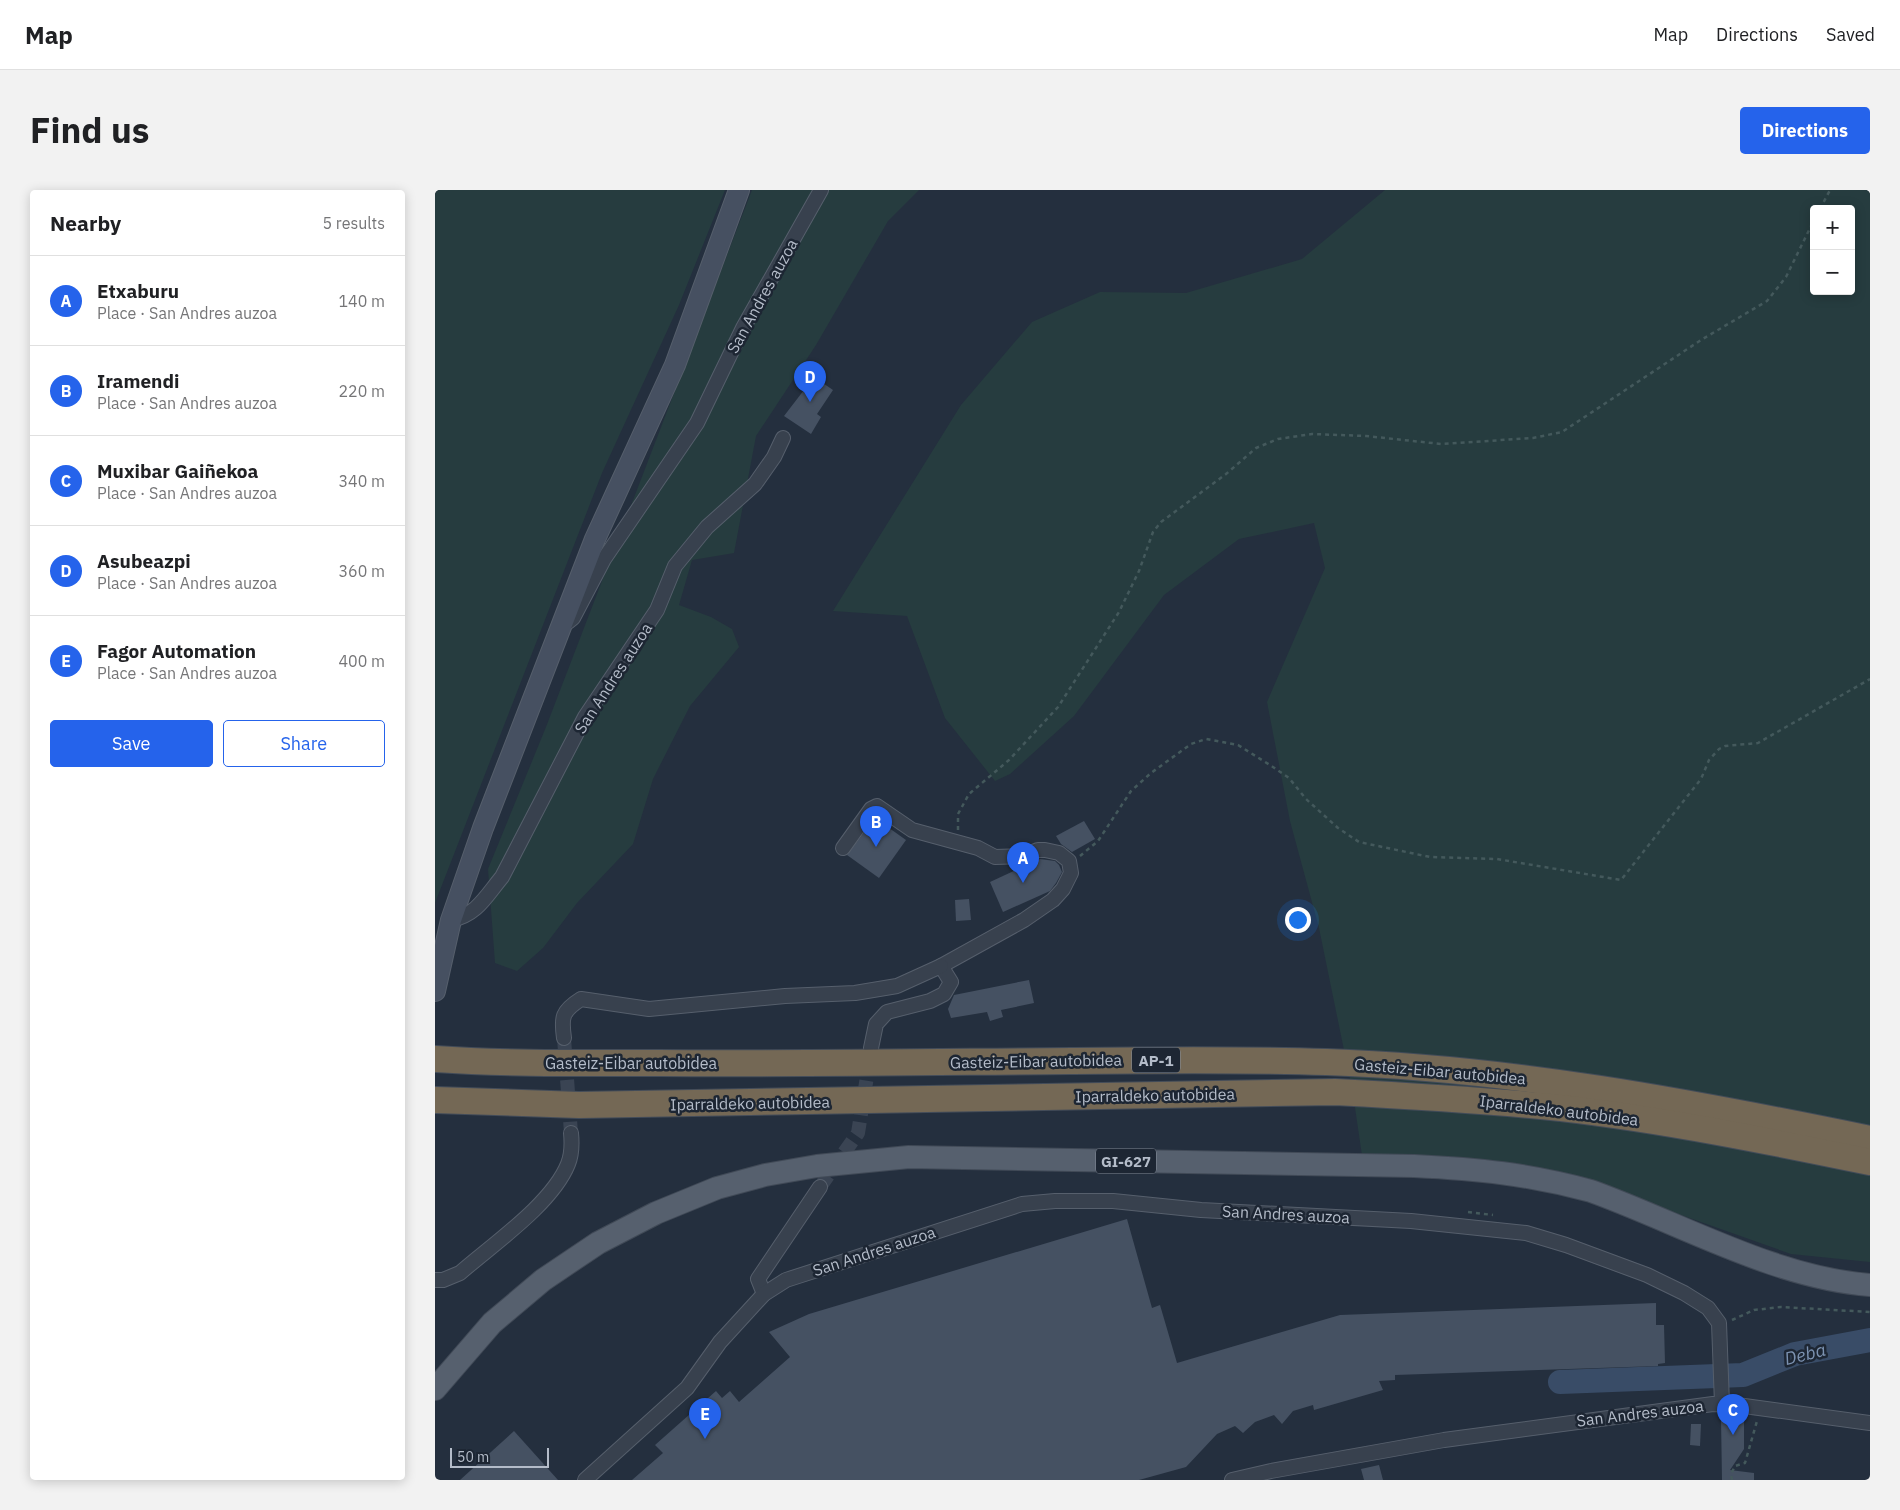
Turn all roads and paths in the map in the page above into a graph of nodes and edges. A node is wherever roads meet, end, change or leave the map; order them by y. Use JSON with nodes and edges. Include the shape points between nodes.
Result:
{"nodes":[{"id":1,"x":739,"y":190,"type":"edge"},
{"id":2,"x":821,"y":190,"type":"edge"},
{"id":3,"x":1830,"y":190,"type":"edge"},
{"id":4,"x":1822,"y":205,"type":"edge"},
{"id":5,"x":1810,"y":228,"type":"edge"},
{"id":6,"x":783,"y":438,"type":"dead end"},
{"id":7,"x":560,"y":628,"type":"junction"},
{"id":8,"x":1870,"y":680,"type":"edge"},
{"id":9,"x":957,"y":842,"type":"junction"},
{"id":10,"x":843,"y":848,"type":"dead end"},
{"id":11,"x":1069,"y":861,"type":"junction"},
{"id":12,"x":451,"y":920,"type":"junction"},
{"id":13,"x":941,"y":966,"type":"junction"},
{"id":14,"x":437,"y":984,"type":"edge"},
{"id":15,"x":564,"y":1038,"type":"tunnel mouth"},
{"id":16,"x":871,"y":1048,"type":"tunnel mouth"},
{"id":17,"x":435,"y":1059,"type":"edge"},
{"id":18,"x":435,"y":1100,"type":"edge"},
{"id":19,"x":571,"y":1133,"type":"tunnel mouth"},
{"id":20,"x":1870,"y":1139,"type":"edge"},
{"id":21,"x":1870,"y":1162,"type":"edge"},
{"id":22,"x":820,"y":1188,"type":"tunnel mouth"},
{"id":23,"x":1467,"y":1212,"type":"dead end"},
{"id":24,"x":1493,"y":1215,"type":"dead end"},
{"id":25,"x":435,"y":1280,"type":"edge"},
{"id":26,"x":1870,"y":1286,"type":"edge"},
{"id":27,"x":764,"y":1294,"type":"junction"},
{"id":28,"x":1870,"y":1312,"type":"edge"},
{"id":29,"x":1729,"y":1322,"type":"dead end"},
{"id":30,"x":435,"y":1389,"type":"edge"},
{"id":31,"x":1722,"y":1404,"type":"junction"},
{"id":32,"x":1757,"y":1407,"type":"junction"},
{"id":33,"x":1870,"y":1423,"type":"edge"},
{"id":34,"x":585,"y":1480,"type":"edge"},
{"id":35,"x":1232,"y":1480,"type":"edge"},
{"id":36,"x":1733,"y":1480,"type":"edge"}],
"edges":[{"from":1,"to":7,"type":"street","name":"San Andres auzoa","via":[[675,365],[609,507]]},
{"from":2,"to":7,"type":"street","name":"San Andres auzoa","via":[[743,328],[697,424],[604,559],[573,618]]},
{"from":3,"to":4,"type":"path"},
{"from":5,"to":9,"type":"path","via":[[1786,277],[1767,301],[1701,340],[1562,432],[1523,439],[1441,444],[1312,434],[1278,439],[1256,448],[1161,522],[1153,532],[1119,612],[1058,707],[1009,760],[969,794],[958,814]]},
{"from":6,"to":12,"type":"street","name":"San Andres auzoa","via":[[755,484],[707,526],[675,566],[657,610],[585,717],[501,877],[487,897],[466,917]]},
{"from":7,"to":12,"type":"street","name":"San Andres auzoa"},
{"from":8,"to":11,"type":"path","via":[[1757,743],[1719,749],[1709,760],[1701,779],[1621,880],[1497,860],[1430,857],[1359,842],[1338,828],[1306,799],[1289,778],[1270,765],[1238,746],[1206,738],[1191,744],[1151,773],[1131,791],[1098,841]]},
{"from":9,"to":10,"type":"street","via":[[912,830],[877,806],[871,809]]},
{"from":9,"to":11,"type":"street","via":[[995,857],[1023,856],[1045,850],[1059,853]]},
{"from":11,"to":13,"type":"street","via":[[1071,873],[1053,900],[1024,920]]},
{"from":12,"to":14,"type":"street","name":"San Andres auzoa"},
{"from":13,"to":15,"type":"street","via":[[897,986],[855,993],[649,1009],[581,999],[569,1006],[561,1020]]},
{"from":13,"to":16,"type":"street","via":[[951,982],[944,994],[887,1012],[877,1024]]},
{"from":17,"to":20,"type":"highway","name":"Gasteiz-Eibar autobidea","number":"AP-1","via":[[490,1063],[747,1064],[1189,1059],[1329,1062],[1454,1070],[1560,1082]]},
{"from":18,"to":21,"type":"highway","name":"Iparraldeko autobidea","number":"AP-1","via":[[598,1105],[1345,1093],[1562,1108],[1769,1141]]},
{"from":19,"to":25,"type":"street","via":[[569,1162],[553,1190],[459,1273]]},
{"from":22,"to":27,"type":"street","via":[[758,1278]]},
{"from":23,"to":24,"type":"path"},
{"from":26,"to":30,"type":"main road","number":"GI-627","via":[[1834,1281],[1777,1266],[1591,1191],[1550,1180],[1487,1170],[909,1157],[765,1175],[717,1188],[656,1213],[598,1243],[543,1280],[492,1323]]},
{"from":27,"to":31,"type":"street","name":"San Andres auzoa","via":[[801,1274],[1023,1204],[1055,1201],[1113,1201],[1201,1210],[1485,1228],[1534,1236],[1639,1271],[1708,1308],[1719,1323]]},
{"from":27,"to":34,"type":"street","name":"San Andres auzoa","via":[[720,1342],[687,1388]]},
{"from":28,"to":29,"type":"path","via":[[1781,1307],[1754,1310]]},
{"from":31,"to":32,"type":"street","name":"San Andres auzoa"},
{"from":31,"to":35,"type":"street","name":"San Andres auzoa","via":[[1444,1440],[1271,1470]]},
{"from":32,"to":33,"type":"street","name":"San Andres auzoa"},
{"from":32,"to":36,"type":"path","via":[[1750,1454],[1745,1463],[1735,1466],[1731,1474]]}]}
